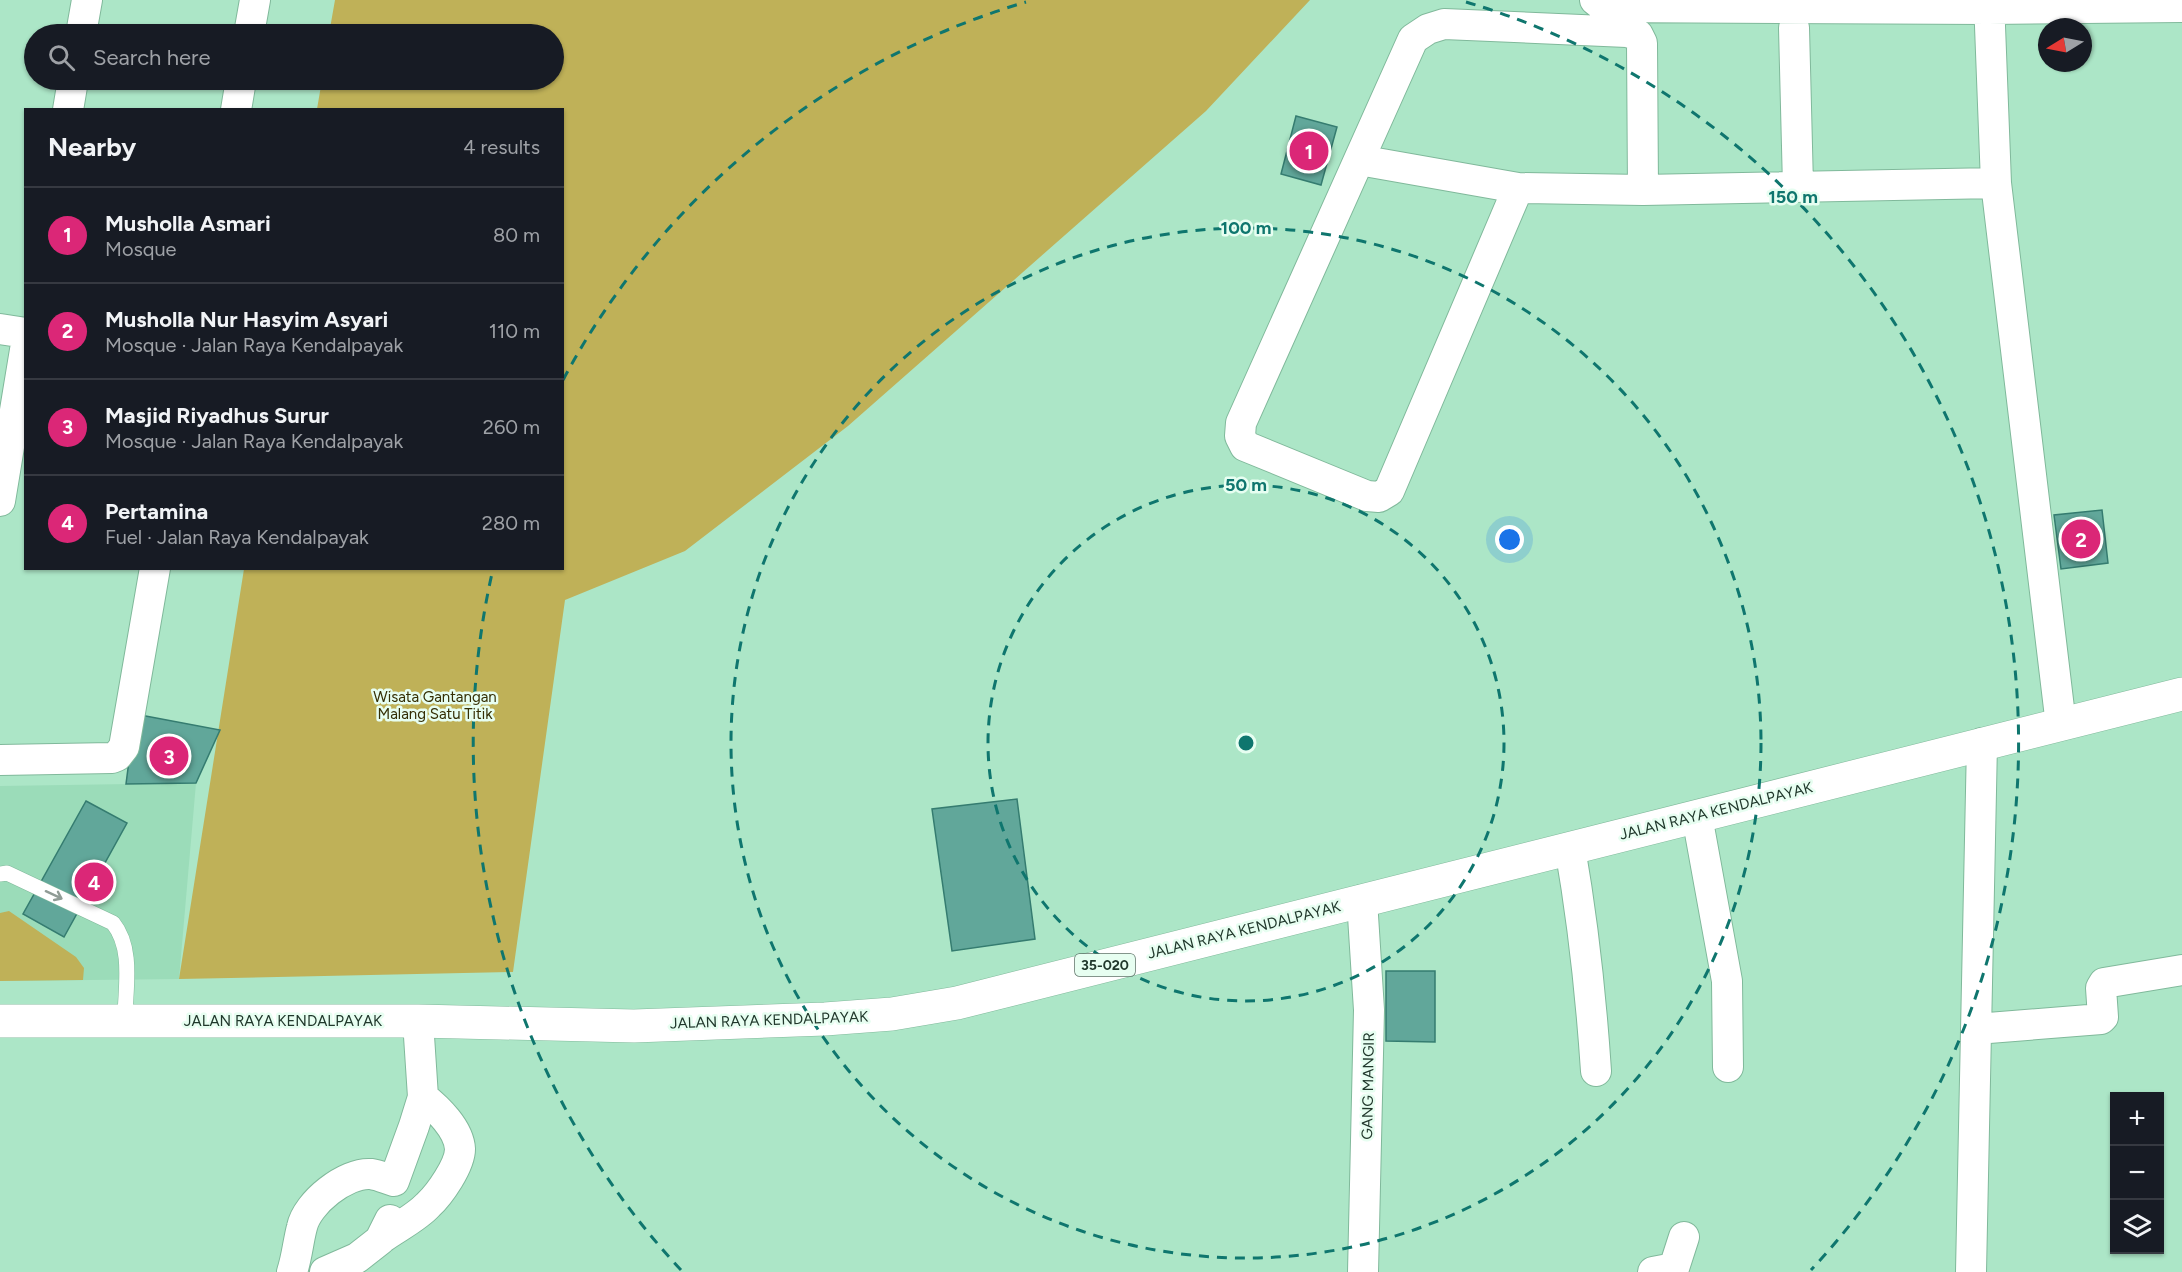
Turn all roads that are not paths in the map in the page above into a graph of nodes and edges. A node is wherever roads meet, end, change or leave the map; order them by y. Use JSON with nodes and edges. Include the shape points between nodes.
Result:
{"nodes":[{"id":1,"x":87,"y":0,"type":"edge"},
{"id":2,"x":255,"y":0,"type":"edge"},
{"id":3,"x":1595,"y":0,"type":"edge"},
{"id":4,"x":1988,"y":4,"type":"edge"},
{"id":5,"x":2182,"y":7,"type":"edge"},
{"id":6,"x":83,"y":24,"type":"edge"},
{"id":7,"x":251,"y":24,"type":"edge"},
{"id":8,"x":1794,"y":28,"type":"dead end"},
{"id":9,"x":71,"y":90,"type":"edge"},
{"id":10,"x":239,"y":90,"type":"edge"},
{"id":11,"x":68,"y":108,"type":"edge"},
{"id":12,"x":236,"y":108,"type":"edge"},
{"id":13,"x":1359,"y":160,"type":"junction"},
{"id":14,"x":1996,"y":183,"type":"junction"},
{"id":15,"x":1798,"y":186,"type":"junction"},
{"id":16,"x":1518,"y":188,"type":"junction"},
{"id":17,"x":1643,"y":190,"type":"junction"},
{"id":18,"x":0,"y":329,"type":"edge"},
{"id":19,"x":24,"y":333,"type":"edge"},
{"id":20,"x":24,"y":356,"type":"edge"},
{"id":21,"x":0,"y":501,"type":"edge"},
{"id":22,"x":155,"y":570,"type":"edge"},
{"id":23,"x":2182,"y":694,"type":"edge"},
{"id":24,"x":2061,"y":724,"type":"junction"},
{"id":25,"x":1982,"y":743,"type":"junction"},
{"id":26,"x":0,"y":760,"type":"edge"},
{"id":27,"x":1697,"y":816,"type":"junction"},
{"id":28,"x":1570,"y":848,"type":"junction"},
{"id":29,"x":0,"y":874,"type":"edge"},
{"id":30,"x":1362,"y":900,"type":"junction"},
{"id":31,"x":2182,"y":970,"type":"edge"},
{"id":32,"x":125,"y":1020,"type":"junction"},
{"id":33,"x":0,"y":1021,"type":"edge"},
{"id":34,"x":418,"y":1021,"type":"junction"},
{"id":35,"x":1976,"y":1029,"type":"junction"},
{"id":36,"x":1728,"y":1067,"type":"dead end"},
{"id":37,"x":1596,"y":1071,"type":"dead end"},
{"id":38,"x":423,"y":1096,"type":"junction"},
{"id":39,"x":394,"y":1181,"type":"junction"},
{"id":40,"x":1684,"y":1237,"type":"dead end"},
{"id":41,"x":382,"y":1238,"type":"junction"},
{"id":42,"x":292,"y":1272,"type":"edge"},
{"id":43,"x":325,"y":1272,"type":"edge"},
{"id":44,"x":1363,"y":1272,"type":"edge"},
{"id":45,"x":1653,"y":1272,"type":"edge"},
{"id":46,"x":1971,"y":1272,"type":"edge"}],
"edges":[{"from":1,"to":6,"type":"street"},
{"from":2,"to":7,"type":"street"},
{"from":3,"to":4,"type":"street","via":[[1604,7]]},
{"from":4,"to":5,"type":"street"},
{"from":4,"to":14,"type":"street"},
{"from":8,"to":15,"type":"street"},
{"from":9,"to":11,"type":"street"},
{"from":10,"to":12,"type":"street"},
{"from":13,"to":16,"type":"street"},
{"from":13,"to":16,"type":"street","via":[[1240,423],[1240,436],[1245,446],[1367,496],[1379,497],[1389,491]]},
{"from":13,"to":17,"type":"street","via":[[1413,39],[1428,29],[1444,24],[1627,32],[1638,35],[1642,43]]},
{"from":14,"to":15,"type":"street"},
{"from":14,"to":24,"type":"street"},
{"from":15,"to":17,"type":"street"},
{"from":16,"to":17,"type":"street"},
{"from":18,"to":19,"type":"street"},
{"from":20,"to":21,"type":"street"},
{"from":22,"to":26,"type":"street","via":[[120,753],[112,758]]},
{"from":23,"to":24,"type":"main road","name":"JALAN RAYA KENDALPAYAK","number":"35-020"},
{"from":24,"to":25,"type":"main road","name":"JALAN RAYA KENDALPAYAK","number":"35-020"},
{"from":25,"to":27,"type":"main road","name":"JALAN RAYA KENDALPAYAK","number":"35-020"},
{"from":25,"to":35,"type":"street"},
{"from":27,"to":28,"type":"main road","name":"JALAN RAYA KENDALPAYAK","number":"35-020"},
{"from":27,"to":36,"type":"street","via":[[1727,981]]},
{"from":28,"to":30,"type":"main road","name":"JALAN RAYA KENDALPAYAK","number":"35-020"},
{"from":28,"to":37,"type":"street","via":[[1581,907]]},
{"from":29,"to":32,"type":"lane","one_way":true,"via":[[7,873],[113,923],[126,949]]},
{"from":30,"to":34,"type":"main road","name":"JALAN RAYA KENDALPAYAK","number":"35-020","via":[[957,1003],[892,1014],[634,1026]]},
{"from":30,"to":44,"type":"street","name":"GANG MANGIR","via":[[1369,1011]]},
{"from":31,"to":35,"type":"street","via":[[2104,983],[2101,1019]]},
{"from":32,"to":33,"type":"main road","name":"JALAN RAYA KENDALPAYAK","number":"35-020"},
{"from":32,"to":34,"type":"main road","name":"JALAN RAYA KENDALPAYAK","number":"35-020"},
{"from":34,"to":38,"type":"street"},
{"from":35,"to":46,"type":"street"},
{"from":38,"to":39,"type":"street"},
{"from":38,"to":41,"type":"street","via":[[441,1111],[460,1149],[452,1174],[428,1206]]},
{"from":39,"to":41,"type":"street","via":[[395,1209]]},
{"from":39,"to":42,"type":"street","via":[[370,1174],[343,1180],[316,1201],[302,1225]]},
{"from":40,"to":45,"type":"street","via":[[1674,1268]]},
{"from":41,"to":43,"type":"street","via":[[357,1258]]}]}
